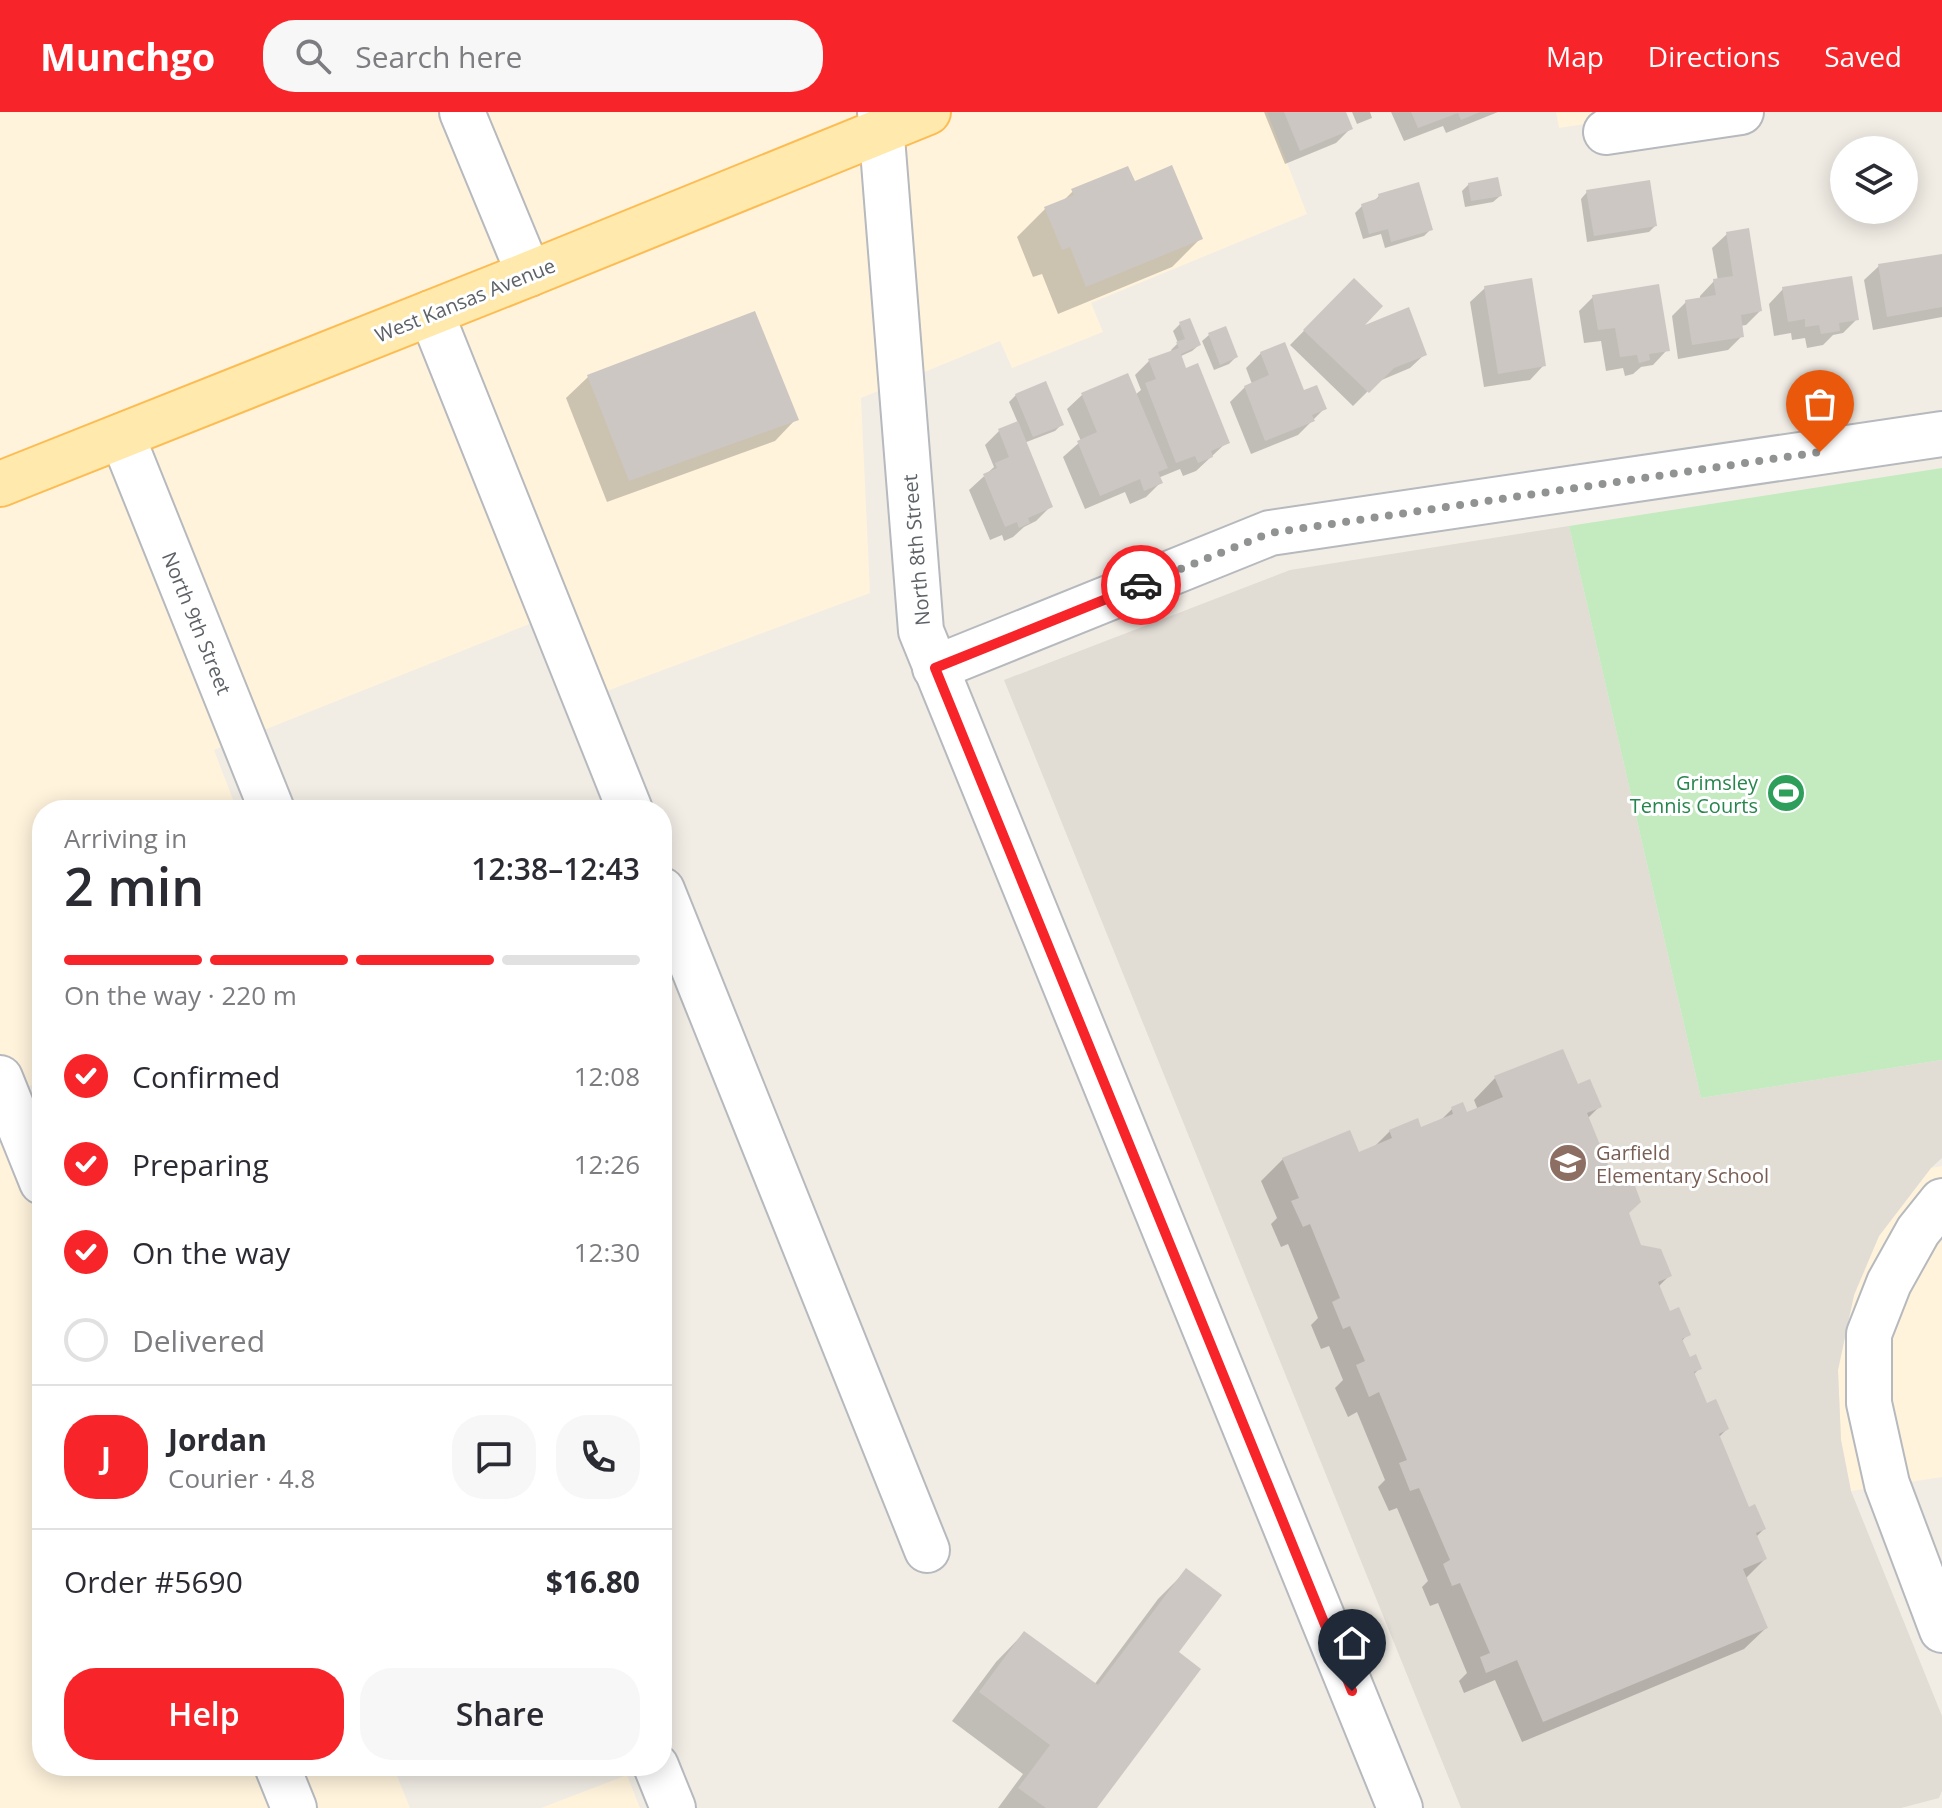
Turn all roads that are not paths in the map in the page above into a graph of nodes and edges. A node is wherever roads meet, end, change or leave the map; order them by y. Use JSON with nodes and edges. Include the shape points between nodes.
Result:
{"nodes":[{"id":1,"x":462,"y":112,"type":"edge"},
{"id":2,"x":928,"y":112,"type":"edge"},
{"id":3,"x":1741,"y":112,"type":"edge"},
{"id":4,"x":881,"y":121,"type":"edge"},
{"id":5,"x":1606,"y":132,"type":"dead end"},
{"id":6,"x":529,"y":274,"type":"junction"},
{"id":7,"x":431,"y":313,"type":"junction"},
{"id":8,"x":1942,"y":434,"type":"edge"},
{"id":9,"x":122,"y":436,"type":"junction"},
{"id":10,"x":0,"y":484,"type":"edge"},
{"id":11,"x":935,"y":668,"type":"junction"},
{"id":12,"x":268,"y":800,"type":"edge"},
{"id":13,"x":626,"y":800,"type":"edge"},
{"id":14,"x":672,"y":915,"type":"edge"},
{"id":15,"x":0,"y":1078,"type":"edge"},
{"id":16,"x":32,"y":1157,"type":"edge"},
{"id":17,"x":1942,"y":1201,"type":"edge"},
{"id":18,"x":927,"y":1550,"type":"dead end"},
{"id":19,"x":1942,"y":1630,"type":"edge"},
{"id":20,"x":281,"y":1776,"type":"edge"},
{"id":21,"x":660,"y":1776,"type":"edge"},
{"id":22,"x":294,"y":1808,"type":"edge"},
{"id":23,"x":673,"y":1808,"type":"edge"},
{"id":24,"x":1400,"y":1808,"type":"edge"}],
"edges":[{"from":1,"to":6,"type":"street"},
{"from":2,"to":4,"type":"main road","name":"West Kansas Avenue"},
{"from":3,"to":5,"type":"street"},
{"from":4,"to":6,"type":"main road","name":"West Kansas Avenue"},
{"from":4,"to":11,"type":"street","name":"North 8th Street","via":[[921,631]]},
{"from":6,"to":7,"type":"main road","name":"West Kansas Avenue"},
{"from":7,"to":9,"type":"main road","name":"West Kansas Avenue"},
{"from":7,"to":13,"type":"street"},
{"from":8,"to":11,"type":"street","via":[[1270,533]]},
{"from":9,"to":10,"type":"main road","name":"West Kansas Avenue"},
{"from":9,"to":12,"type":"street","name":"North 9th Street"},
{"from":11,"to":24,"type":"street","name":"North 8th Street"},
{"from":14,"to":18,"type":"street"},
{"from":15,"to":16,"type":"street"},
{"from":17,"to":19,"type":"street","via":[[1889,1283],[1869,1334],[1869,1403],[1887,1484]]},
{"from":20,"to":22,"type":"street"},
{"from":21,"to":23,"type":"street"}]}
